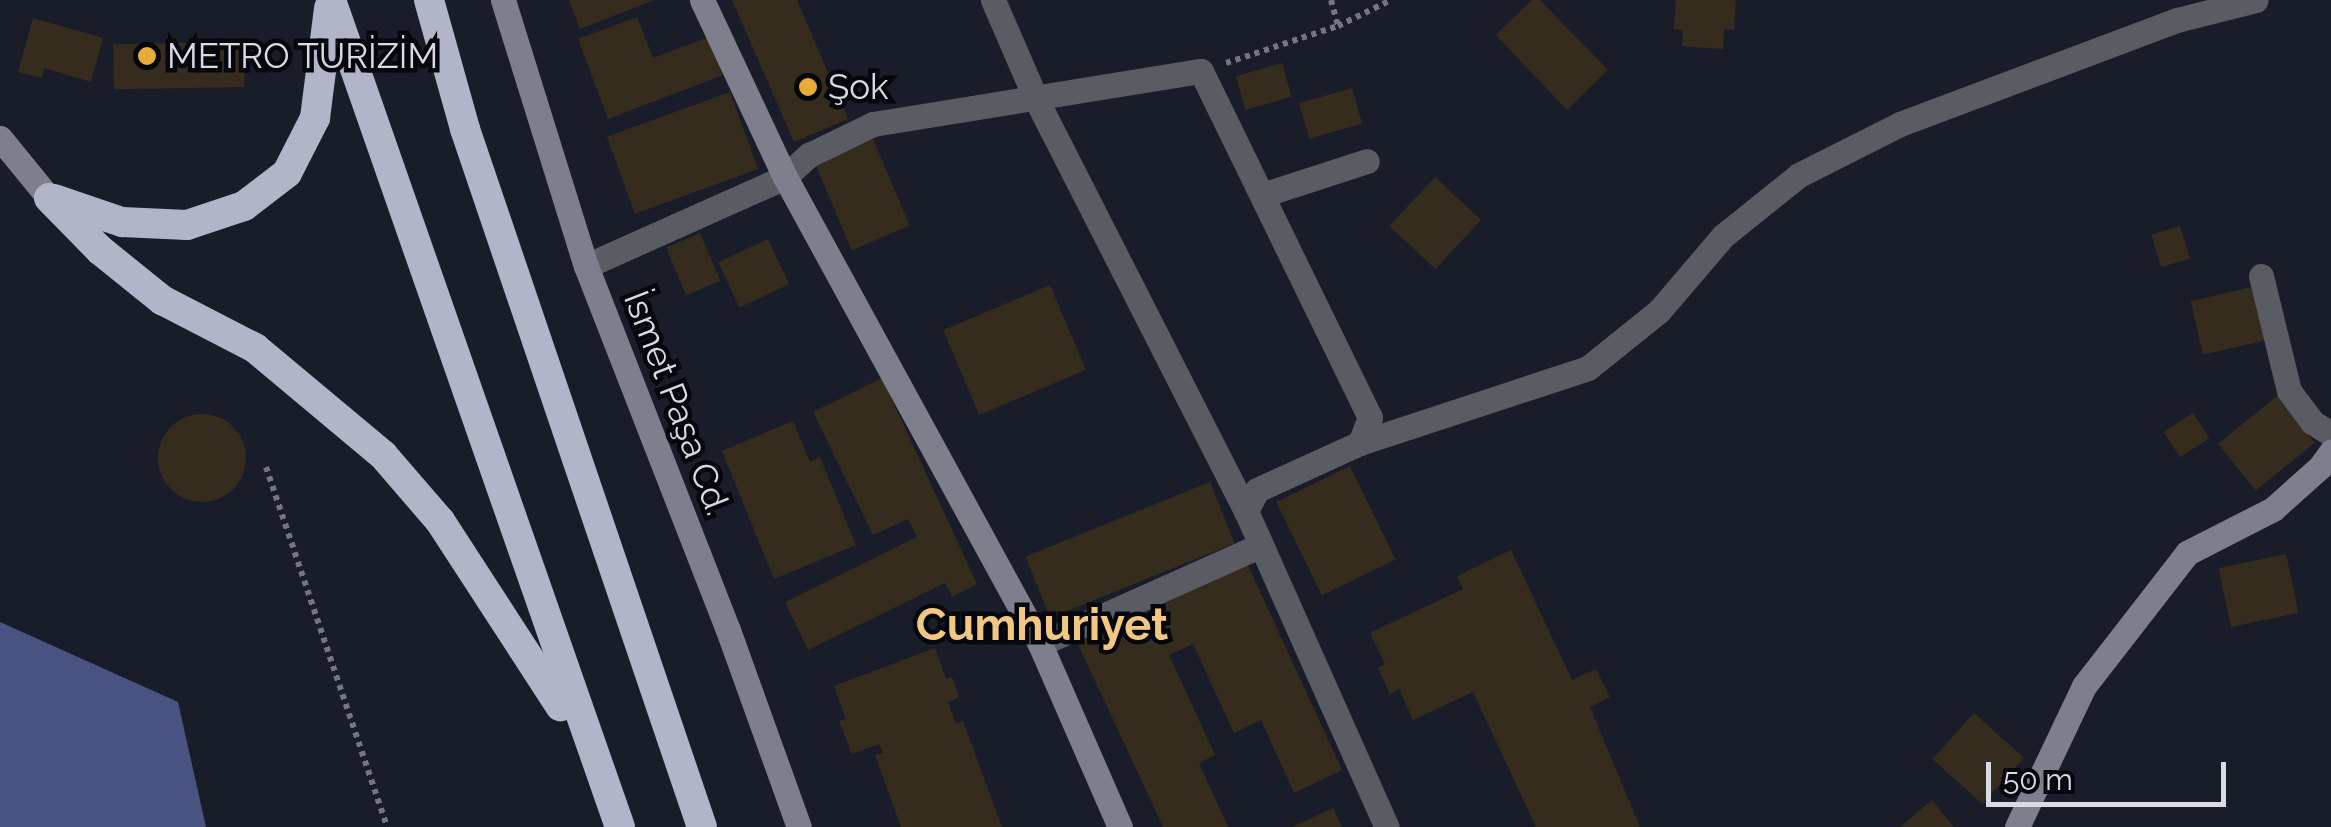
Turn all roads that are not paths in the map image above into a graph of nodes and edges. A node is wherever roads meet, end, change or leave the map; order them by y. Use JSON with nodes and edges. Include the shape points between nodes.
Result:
{"nodes":[{"id":1,"x":331,"y":0,"type":"edge"},
{"id":2,"x":429,"y":0,"type":"edge"},
{"id":3,"x":503,"y":0,"type":"edge"},
{"id":4,"x":702,"y":0,"type":"edge"},
{"id":5,"x":993,"y":0,"type":"edge"},
{"id":6,"x":2256,"y":0,"type":"edge"},
{"id":7,"x":1035,"y":97,"type":"junction"},
{"id":8,"x":0,"y":138,"type":"edge"},
{"id":9,"x":1367,"y":161,"type":"dead end"},
{"id":10,"x":785,"y":177,"type":"junction"},
{"id":11,"x":1262,"y":195,"type":"junction"},
{"id":12,"x":49,"y":198,"type":"junction"},
{"id":13,"x":586,"y":266,"type":"junction"},
{"id":14,"x":2261,"y":276,"type":"dead end"},
{"id":15,"x":2331,"y":434,"type":"edge"},
{"id":16,"x":1360,"y":443,"type":"junction"},
{"id":17,"x":2331,"y":452,"type":"edge"},
{"id":18,"x":1246,"y":511,"type":"junction"},
{"id":19,"x":1259,"y":546,"type":"junction"},
{"id":20,"x":1040,"y":644,"type":"junction"},
{"id":21,"x":598,"y":772,"type":"junction"},
{"id":22,"x":620,"y":827,"type":"edge"},
{"id":23,"x":702,"y":827,"type":"edge"},
{"id":24,"x":799,"y":827,"type":"edge"},
{"id":25,"x":1120,"y":827,"type":"edge"},
{"id":26,"x":1387,"y":827,"type":"edge"},
{"id":27,"x":2017,"y":827,"type":"edge"}],
"edges":[{"from":1,"to":12,"type":"highway","via":[[314,118],[287,173],[244,206],[186,225],[154,224],[122,222]]},
{"from":1,"to":21,"type":"highway"},
{"from":2,"to":23,"type":"highway","via":[[465,129]]},
{"from":3,"to":13,"type":"street","name":"İsmet Paşa Cd."},
{"from":4,"to":10,"type":"street"},
{"from":5,"to":7,"type":"street"},
{"from":6,"to":16,"type":"street","via":[[2176,20],[1900,124],[1799,175],[1723,236],[1659,310],[1588,368]]},
{"from":7,"to":10,"type":"street","via":[[874,124],[809,154]]},
{"from":7,"to":11,"type":"street","via":[[1201,71]]},
{"from":7,"to":18,"type":"street"},
{"from":8,"to":12,"type":"street"},
{"from":9,"to":11,"type":"street"},
{"from":10,"to":13,"type":"street"},
{"from":10,"to":20,"type":"street"},
{"from":11,"to":16,"type":"street","via":[[1370,418]]},
{"from":12,"to":21,"type":"highway","via":[[162,300],[255,348],[383,455],[450,536]]},
{"from":13,"to":24,"type":"street","name":"İsmet Paşa Cd."},
{"from":14,"to":15,"type":"street","via":[[2289,390],[2312,422]]},
{"from":16,"to":18,"type":"street","via":[[1257,490]]},
{"from":17,"to":27,"type":"street","via":[[2273,509],[2187,552],[2084,686]]},
{"from":18,"to":19,"type":"street"},
{"from":19,"to":20,"type":"street"},
{"from":19,"to":26,"type":"street"},
{"from":20,"to":25,"type":"street"},
{"from":21,"to":22,"type":"highway"}]}
